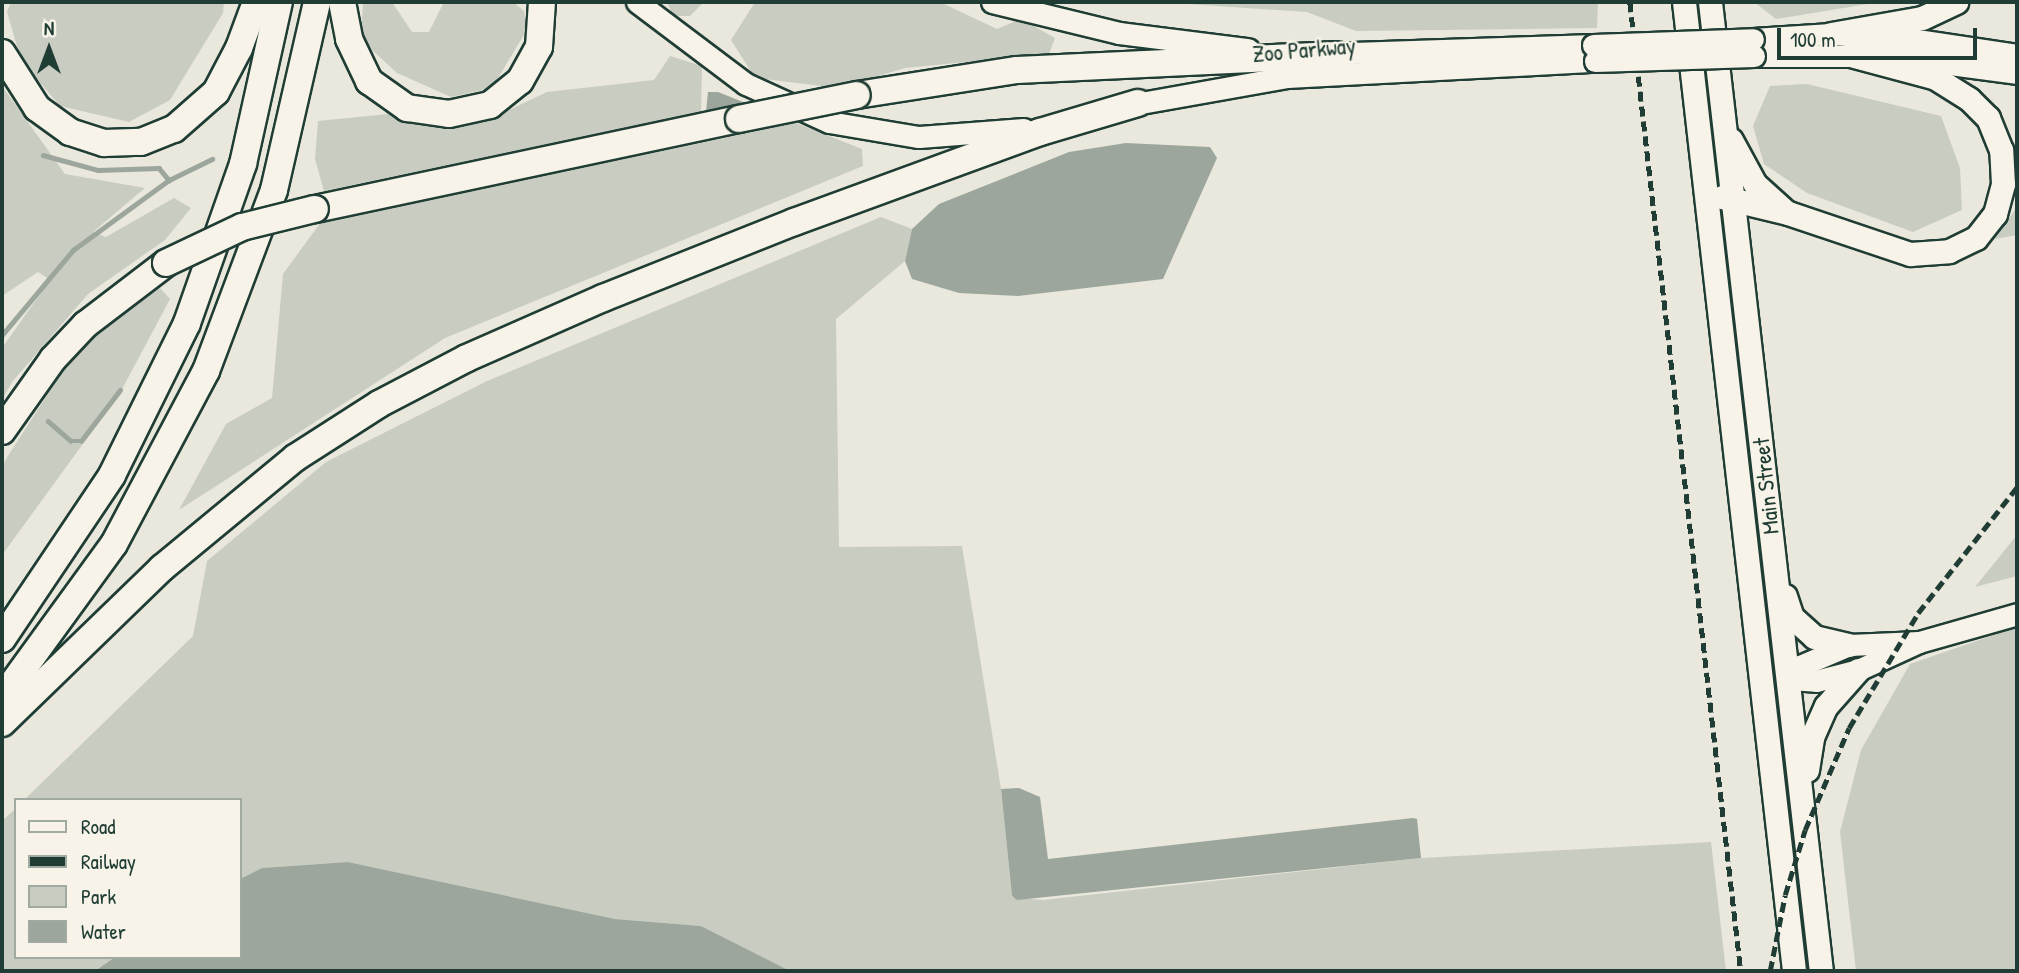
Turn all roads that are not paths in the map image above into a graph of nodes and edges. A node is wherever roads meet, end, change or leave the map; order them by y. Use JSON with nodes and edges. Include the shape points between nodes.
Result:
{"nodes":[{"id":1,"x":256,"y":2,"type":"edge"},
{"id":2,"x":279,"y":2,"type":"edge"},
{"id":3,"x":317,"y":2,"type":"edge"},
{"id":4,"x":342,"y":2,"type":"edge"},
{"id":5,"x":542,"y":2,"type":"edge"},
{"id":6,"x":637,"y":2,"type":"edge"},
{"id":7,"x":992,"y":2,"type":"edge"},
{"id":8,"x":1684,"y":2,"type":"edge"},
{"id":9,"x":1710,"y":2,"type":"edge"},
{"id":10,"x":1956,"y":2,"type":"edge"},
{"id":11,"x":1831,"y":34,"type":"junction"},
{"id":12,"x":1753,"y":47,"type":"junction"},
{"id":13,"x":2,"y":53,"type":"edge"},
{"id":14,"x":1594,"y":53,"type":"junction"},
{"id":15,"x":1337,"y":55,"type":"junction"},
{"id":16,"x":1850,"y":55,"type":"junction"},
{"id":17,"x":2017,"y":55,"type":"edge"},
{"id":18,"x":2017,"y":73,"type":"edge"},
{"id":19,"x":1138,"y":103,"type":"junction"},
{"id":20,"x":1725,"y":130,"type":"junction"},
{"id":21,"x":1707,"y":194,"type":"junction"},
{"id":22,"x":1733,"y":199,"type":"junction"},
{"id":23,"x":1788,"y":213,"type":"junction"},
{"id":24,"x":2,"y":431,"type":"edge"},
{"id":25,"x":1775,"y":565,"type":"junction"},
{"id":26,"x":2017,"y":614,"type":"edge"},
{"id":27,"x":2,"y":639,"type":"edge"},
{"id":28,"x":1919,"y":642,"type":"junction"},
{"id":29,"x":1849,"y":645,"type":"junction"},
{"id":30,"x":1758,"y":648,"type":"junction"},
{"id":31,"x":1857,"y":670,"type":"junction"},
{"id":32,"x":1789,"y":679,"type":"junction"},
{"id":33,"x":2,"y":698,"type":"edge"},
{"id":34,"x":2,"y":723,"type":"edge"},
{"id":35,"x":1766,"y":725,"type":"junction"},
{"id":36,"x":1802,"y":811,"type":"junction"},
{"id":37,"x":1794,"y":971,"type":"edge"},
{"id":38,"x":1821,"y":971,"type":"edge"}],
"edges":[{"from":1,"to":13,"type":"highway","via":[[216,92],[174,129],[141,142],[104,143],[69,132],[37,108]]},
{"from":2,"to":27,"type":"highway","via":[[243,164],[182,334],[93,507]]},
{"from":3,"to":33,"type":"highway","via":[[274,190],[206,372],[114,544]]},
{"from":4,"to":5,"type":"highway","via":[[349,39],[369,81],[407,108],[449,114],[490,105],[520,81],[539,47]]},
{"from":6,"to":19,"type":"main road","name":"Zoo Parkway","via":[[755,89],[800,111],[861,130],[919,137],[981,135]]},
{"from":7,"to":15,"type":"main road","name":"Zoo Parkway","via":[[1170,41]]},
{"from":8,"to":21,"type":"main road","name":"Main Street"},
{"from":9,"to":20,"type":"main road","name":"Main Street"},
{"from":10,"to":11,"type":"main road","via":[[1922,18]]},
{"from":11,"to":12,"type":"main road","name":"Zoo Parkway"},
{"from":11,"to":17,"type":"main road","name":"Zoo Parkway","via":[[1910,39]]},
{"from":12,"to":14,"type":"main road","name":"Zoo Parkway","bridge":true},
{"from":12,"to":16,"type":"main road","name":"Zoo Parkway"},
{"from":14,"to":15,"type":"main road","name":"Zoo Parkway"},
{"from":14,"to":19,"type":"main road","name":"Zoo Parkway","via":[[1334,72],[1238,83]]},
{"from":15,"to":24,"type":"highway","bridge":true,"via":[[1017,69],[738,119],[242,227],[166,263],[85,325],[53,359]]},
{"from":16,"to":18,"type":"main road","name":"Zoo Parkway","via":[[1969,64]]},
{"from":16,"to":23,"type":"main road","via":[[1936,78],[1980,108],[2001,150],[2001,200],[1976,238],[1949,251],[1922,256]]},
{"from":19,"to":34,"type":"highway","via":[[1040,132],[794,222],[604,298],[401,392],[262,484],[155,573]]},
{"from":20,"to":22,"type":"main road","name":"Main Street"},
{"from":20,"to":23,"type":"main road","via":[[1755,184]]},
{"from":21,"to":22,"type":"main road"},
{"from":21,"to":30,"type":"main road","name":"Main Street"},
{"from":22,"to":23,"type":"main road"},
{"from":22,"to":25,"type":"main road","name":"Main Street"},
{"from":25,"to":29,"type":"main road","via":[[1792,617],[1814,637]]},
{"from":25,"to":32,"type":"main road","name":"Main Street"},
{"from":26,"to":28,"type":"main road"},
{"from":28,"to":29,"type":"main road"},
{"from":28,"to":31,"type":"main road"},
{"from":29,"to":32,"type":"main road","via":[[1800,666]]},
{"from":30,"to":32,"type":"main road"},
{"from":30,"to":35,"type":"main road","name":"Main Street"},
{"from":31,"to":32,"type":"main road","via":[[1816,681]]},
{"from":31,"to":36,"type":"main road","via":[[1836,691],[1812,737]]},
{"from":32,"to":35,"type":"main road","via":[[1773,703]]},
{"from":32,"to":36,"type":"main road","name":"Main Street"},
{"from":35,"to":37,"type":"main road","name":"Main Street"},
{"from":36,"to":38,"type":"main road","name":"Main Street"}]}
